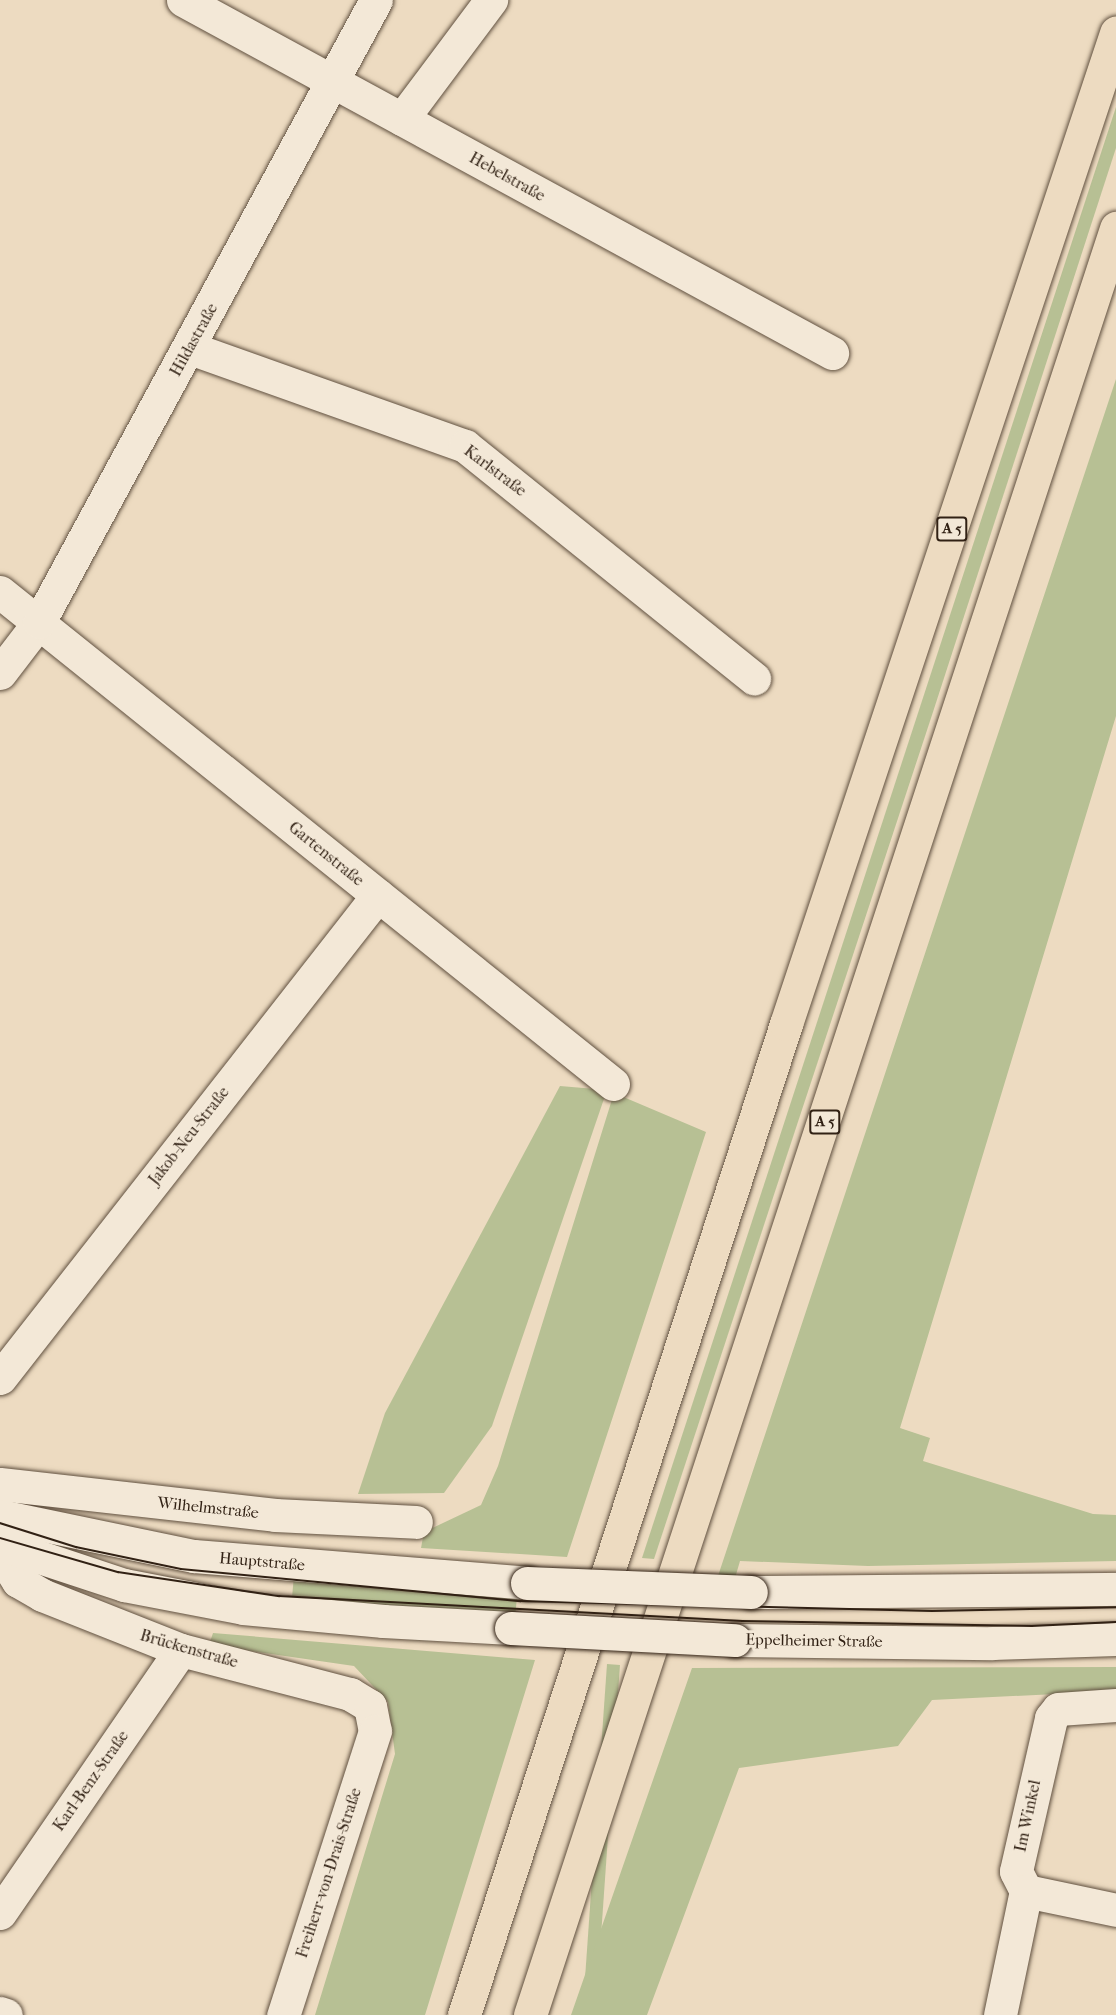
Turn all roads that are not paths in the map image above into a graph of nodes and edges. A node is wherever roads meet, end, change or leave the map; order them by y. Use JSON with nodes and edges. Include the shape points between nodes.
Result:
{"nodes":[{"id":1,"x":183,"y":0,"type":"edge"},
{"id":2,"x":376,"y":0,"type":"edge"},
{"id":3,"x":491,"y":0,"type":"edge"},
{"id":4,"x":1116,"y":33,"type":"edge"},
{"id":5,"x":335,"y":80,"type":"junction"},
{"id":6,"x":402,"y":119,"type":"junction"},
{"id":7,"x":1116,"y":228,"type":"edge"},
{"id":8,"x":190,"y":348,"type":"junction"},
{"id":9,"x":832,"y":353,"type":"dead end"},
{"id":10,"x":0,"y":592,"type":"edge"},
{"id":11,"x":39,"y":622,"type":"junction"},
{"id":12,"x":0,"y":673,"type":"edge"},
{"id":13,"x":754,"y":678,"type":"dead end"},
{"id":14,"x":378,"y":895,"type":"junction"},
{"id":15,"x":613,"y":1084,"type":"dead end"},
{"id":16,"x":0,"y":1378,"type":"edge"},
{"id":17,"x":0,"y":1484,"type":"edge"},
{"id":18,"x":0,"y":1516,"type":"edge"},
{"id":19,"x":416,"y":1522,"type":"dead end"},
{"id":20,"x":6,"y":1547,"type":"edge"},
{"id":21,"x":1116,"y":1589,"type":"edge"},
{"id":22,"x":1116,"y":1639,"type":"edge"},
{"id":23,"x":181,"y":1650,"type":"junction"},
{"id":24,"x":1116,"y":1705,"type":"edge"},
{"id":25,"x":375,"y":1731,"type":"joint"},
{"id":26,"x":1026,"y":1891,"type":"junction"},
{"id":27,"x":1116,"y":1910,"type":"edge"},
{"id":28,"x":0,"y":1913,"type":"edge"},
{"id":29,"x":0,"y":2013,"type":"edge"},
{"id":30,"x":6,"y":2015,"type":"edge"},
{"id":31,"x":283,"y":2015,"type":"edge"},
{"id":32,"x":464,"y":2015,"type":"edge"},
{"id":33,"x":531,"y":2015,"type":"edge"},
{"id":34,"x":1000,"y":2015,"type":"edge"}],
"edges":[{"from":1,"to":5,"type":"street","name":"Hebelstraße"},
{"from":2,"to":5,"type":"street","name":"Hildastraße"},
{"from":3,"to":6,"type":"street"},
{"from":4,"to":32,"type":"highway","number":"A 5","via":[[786,1024]]},
{"from":5,"to":6,"type":"street","name":"Hebelstraße"},
{"from":5,"to":8,"type":"street","name":"Hildastraße"},
{"from":6,"to":9,"type":"street","name":"Hebelstraße"},
{"from":7,"to":33,"type":"highway","number":"A 5"},
{"from":8,"to":11,"type":"street","name":"Hildastraße"},
{"from":8,"to":13,"type":"street","name":"Karlstraße","via":[[465,446]]},
{"from":10,"to":11,"type":"street","name":"Gartenstraße"},
{"from":11,"to":12,"type":"street","name":"Hildastraße"},
{"from":11,"to":14,"type":"street","name":"Gartenstraße"},
{"from":14,"to":15,"type":"street","name":"Gartenstraße"},
{"from":14,"to":16,"type":"street","name":"Jakob-Neu-Straße"},
{"from":17,"to":19,"type":"street","name":"Wilhelmstraße","via":[[275,1515]]},
{"from":18,"to":21,"type":"street","name":"Hauptstraße","bridge":true,"via":[[194,1556],[527,1582],[751,1592]]},
{"from":20,"to":22,"type":"street","name":"Eppelheimer Straße","bridge":true,"via":[[124,1585],[243,1608],[383,1622],[735,1640],[992,1643]]},
{"from":20,"to":23,"type":"street","name":"Brückenstraße","via":[[18,1581],[42,1595]]},
{"from":23,"to":25,"type":"street","name":"Brückenstraße","via":[[360,1698],[370,1706]]},
{"from":23,"to":28,"type":"street","name":"Karl-Benz-Straße"},
{"from":24,"to":26,"type":"street","name":"Im Winkel","via":[[1058,1709],[1048,1728],[1016,1871]]},
{"from":25,"to":31,"type":"street","name":"Freiherr-von-Drais-Straße"},
{"from":26,"to":27,"type":"street"},
{"from":26,"to":34,"type":"street"},
{"from":29,"to":30,"type":"street"}]}
